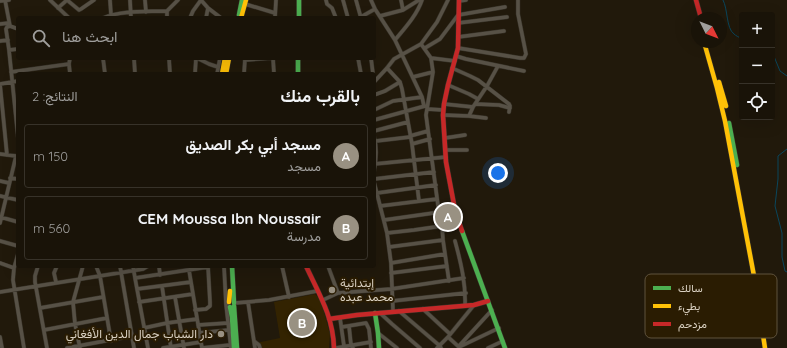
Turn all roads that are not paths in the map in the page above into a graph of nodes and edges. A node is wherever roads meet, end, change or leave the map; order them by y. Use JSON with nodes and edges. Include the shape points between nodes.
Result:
{"nodes":[{"id":1,"x":5,"y":0,"type":"edge"},
{"id":2,"x":9,"y":0,"type":"edge"},
{"id":3,"x":50,"y":0,"type":"edge"},
{"id":4,"x":67,"y":0,"type":"edge"},
{"id":5,"x":94,"y":0,"type":"edge"},
{"id":6,"x":110,"y":0,"type":"edge"},
{"id":7,"x":130,"y":0,"type":"edge"},
{"id":8,"x":145,"y":0,"type":"edge"},
{"id":9,"x":178,"y":0,"type":"edge"},
{"id":10,"x":201,"y":0,"type":"edge"},
{"id":11,"x":276,"y":0,"type":"edge"},
{"id":12,"x":299,"y":0,"type":"edge"},
{"id":13,"x":326,"y":0,"type":"edge"},
{"id":14,"x":344,"y":0,"type":"edge"},
{"id":15,"x":356,"y":0,"type":"edge"},
{"id":16,"x":371,"y":0,"type":"edge"},
{"id":17,"x":401,"y":0,"type":"edge"},
{"id":18,"x":421,"y":0,"type":"edge"},
{"id":19,"x":448,"y":0,"type":"edge"},
{"id":20,"x":466,"y":0,"type":"edge"},
{"id":21,"x":518,"y":0,"type":"edge"},
{"id":22,"x":692,"y":0,"type":"edge"},
{"id":23,"x":696,"y":0,"type":"edge"},
{"id":24,"x":0,"y":1,"type":"edge"},
{"id":25,"x":244,"y":1,"type":"edge"},
{"id":26,"x":459,"y":1,"type":"edge"},
{"id":27,"x":505,"y":7,"type":"dead end"},
{"id":28,"x":58,"y":8,"type":"junction"},
{"id":29,"x":208,"y":8,"type":"junction"},
{"id":30,"x":375,"y":9,"type":"junction"},
{"id":31,"x":403,"y":10,"type":"junction"},
{"id":32,"x":167,"y":11,"type":"junction"},
{"id":33,"x":131,"y":12,"type":"junction"},
{"id":34,"x":146,"y":12,"type":"junction"},
{"id":35,"x":695,"y":12,"type":"edge"},
{"id":36,"x":699,"y":12,"type":"edge"},
{"id":37,"x":275,"y":13,"type":"joint"},
{"id":38,"x":111,"y":15,"type":"joint"},
{"id":39,"x":458,"y":15,"type":"junction"},
{"id":40,"x":67,"y":16,"type":"edge"},
{"id":41,"x":131,"y":16,"type":"edge"},
{"id":42,"x":167,"y":16,"type":"edge"},
{"id":43,"x":191,"y":16,"type":"edge"},
{"id":44,"x":206,"y":16,"type":"edge"},
{"id":45,"x":218,"y":16,"type":"edge"},
{"id":46,"x":239,"y":16,"type":"edge"},
{"id":47,"x":241,"y":16,"type":"edge"},
{"id":48,"x":299,"y":16,"type":"edge"},
{"id":49,"x":335,"y":16,"type":"edge"},
{"id":50,"x":348,"y":16,"type":"edge"},
{"id":51,"x":360,"y":16,"type":"edge"},
{"id":52,"x":363,"y":16,"type":"edge"},
{"id":53,"x":380,"y":16,"type":"junction"},
{"id":54,"x":506,"y":17,"type":"dead end"},
{"id":55,"x":458,"y":23,"type":"junction"},
{"id":56,"x":0,"y":24,"type":"edge"},
{"id":57,"x":10,"y":25,"type":"junction"},
{"id":58,"x":16,"y":28,"type":"edge"},
{"id":59,"x":504,"y":31,"type":"dead end"},
{"id":60,"x":458,"y":37,"type":"junction"},
{"id":61,"x":8,"y":40,"type":"junction"},
{"id":62,"x":395,"y":40,"type":"junction"},
{"id":63,"x":0,"y":41,"type":"edge"},
{"id":64,"x":421,"y":44,"type":"junction"},
{"id":65,"x":425,"y":48,"type":"junction"},
{"id":66,"x":458,"y":48,"type":"junction"},
{"id":67,"x":706,"y":48,"type":"edge"},
{"id":68,"x":710,"y":48,"type":"edge"},
{"id":69,"x":16,"y":49,"type":"edge"},
{"id":70,"x":9,"y":50,"type":"junction"},
{"id":71,"x":401,"y":54,"type":"junction"},
{"id":72,"x":430,"y":58,"type":"junction"},
{"id":73,"x":455,"y":58,"type":"junction"},
{"id":74,"x":70,"y":60,"type":"edge"},
{"id":75,"x":103,"y":60,"type":"edge"},
{"id":76,"x":134,"y":60,"type":"edge"},
{"id":77,"x":169,"y":60,"type":"edge"},
{"id":78,"x":196,"y":60,"type":"edge"},
{"id":79,"x":200,"y":60,"type":"edge"},
{"id":80,"x":220,"y":60,"type":"edge"},
{"id":81,"x":225,"y":60,"type":"edge"},
{"id":82,"x":229,"y":60,"type":"edge"},
{"id":83,"x":245,"y":60,"type":"edge"},
{"id":84,"x":272,"y":60,"type":"edge"},
{"id":85,"x":298,"y":60,"type":"edge"},
{"id":86,"x":358,"y":60,"type":"edge"},
{"id":87,"x":371,"y":60,"type":"edge"},
{"id":88,"x":69,"y":64,"type":"junction"},
{"id":89,"x":498,"y":66,"type":"junction"},
{"id":90,"x":218,"y":67,"type":"junction"},
{"id":91,"x":387,"y":68,"type":"junction"},
{"id":92,"x":452,"y":68,"type":"junction"},
{"id":93,"x":524,"y":71,"type":"dead end"},
{"id":94,"x":12,"y":72,"type":"junction"},
{"id":95,"x":70,"y":72,"type":"edge"},
{"id":96,"x":105,"y":72,"type":"edge"},
{"id":97,"x":135,"y":72,"type":"edge"},
{"id":98,"x":170,"y":72,"type":"edge"},
{"id":99,"x":195,"y":72,"type":"edge"},
{"id":100,"x":217,"y":72,"type":"edge"},
{"id":101,"x":222,"y":72,"type":"edge"},
{"id":102,"x":226,"y":72,"type":"edge"},
{"id":103,"x":244,"y":72,"type":"edge"},
{"id":104,"x":274,"y":72,"type":"edge"},
{"id":105,"x":298,"y":72,"type":"edge"},
{"id":106,"x":361,"y":72,"type":"edge"},
{"id":107,"x":373,"y":72,"type":"edge"},
{"id":108,"x":433,"y":72,"type":"junction"},
{"id":109,"x":413,"y":78,"type":"junction"},
{"id":110,"x":376,"y":80,"type":"edge"},
{"id":111,"x":16,"y":81,"type":"edge"},
{"id":112,"x":13,"y":82,"type":"junction"},
{"id":113,"x":400,"y":82,"type":"junction"},
{"id":114,"x":0,"y":84,"type":"edge"},
{"id":115,"x":448,"y":85,"type":"junction"},
{"id":116,"x":487,"y":86,"type":"junction"},
{"id":117,"x":376,"y":94,"type":"edge"},
{"id":118,"x":422,"y":97,"type":"junction"},
{"id":119,"x":404,"y":99,"type":"junction"},
{"id":120,"x":478,"y":99,"type":"junction"},
{"id":121,"x":444,"y":104,"type":"junction"},
{"id":122,"x":474,"y":105,"type":"junction"},
{"id":123,"x":427,"y":107,"type":"junction"},
{"id":124,"x":376,"y":109,"type":"edge"},
{"id":125,"x":407,"y":112,"type":"junction"},
{"id":126,"x":443,"y":112,"type":"junction"},
{"id":127,"x":16,"y":115,"type":"edge"},
{"id":128,"x":469,"y":116,"type":"junction"},
{"id":129,"x":486,"y":118,"type":"dead end"},
{"id":130,"x":376,"y":120,"type":"edge"},
{"id":131,"x":408,"y":122,"type":"junction"},
{"id":132,"x":376,"y":131,"type":"edge"},
{"id":133,"x":428,"y":131,"type":"junction"},
{"id":134,"x":465,"y":135,"type":"dead end"},
{"id":135,"x":410,"y":136,"type":"junction"},
{"id":136,"x":444,"y":138,"type":"junction"},
{"id":137,"x":430,"y":139,"type":"junction"},
{"id":138,"x":376,"y":142,"type":"edge"},
{"id":139,"x":412,"y":144,"type":"junction"},
{"id":140,"x":446,"y":150,"type":"junction"},
{"id":141,"x":467,"y":150,"type":"dead end"},
{"id":142,"x":0,"y":154,"type":"edge"},
{"id":143,"x":7,"y":155,"type":"junction"},
{"id":144,"x":16,"y":156,"type":"edge"},
{"id":145,"x":446,"y":157,"type":"junction"},
{"id":146,"x":432,"y":158,"type":"junction"},
{"id":147,"x":16,"y":159,"type":"edge"},
{"id":148,"x":414,"y":161,"type":"junction"},
{"id":149,"x":376,"y":164,"type":"edge"},
{"id":150,"x":434,"y":172,"type":"junction"},
{"id":151,"x":416,"y":175,"type":"junction"},
{"id":152,"x":10,"y":178,"type":"junction"},
{"id":153,"x":16,"y":179,"type":"edge"},
{"id":154,"x":376,"y":180,"type":"edge"},
{"id":155,"x":0,"y":181,"type":"edge"},
{"id":156,"x":9,"y":183,"type":"junction"},
{"id":157,"x":436,"y":185,"type":"junction"},
{"id":158,"x":418,"y":188,"type":"junction"},
{"id":159,"x":376,"y":189,"type":"edge"},
{"id":160,"x":377,"y":193,"type":"junction"},
{"id":161,"x":0,"y":196,"type":"edge"},
{"id":162,"x":6,"y":197,"type":"junction"},
{"id":163,"x":437,"y":199,"type":"junction"},
{"id":164,"x":16,"y":200,"type":"edge"},
{"id":165,"x":419,"y":201,"type":"junction"},
{"id":166,"x":380,"y":206,"type":"junction"},
{"id":167,"x":455,"y":210,"type":"junction"},
{"id":168,"x":439,"y":213,"type":"junction"},
{"id":169,"x":1,"y":218,"type":"edge"},
{"id":170,"x":384,"y":220,"type":"junction"},
{"id":171,"x":16,"y":222,"type":"edge"},
{"id":172,"x":0,"y":223,"type":"edge"},
{"id":173,"x":459,"y":224,"type":"junction"},
{"id":174,"x":442,"y":228,"type":"junction"},
{"id":175,"x":387,"y":233,"type":"junction"},
{"id":176,"x":443,"y":240,"type":"junction"},
{"id":177,"x":0,"y":241,"type":"edge"},
{"id":178,"x":455,"y":241,"type":"dead end"},
{"id":179,"x":16,"y":245,"type":"edge"},
{"id":180,"x":389,"y":247,"type":"junction"},
{"id":181,"x":445,"y":254,"type":"junction"},
{"id":182,"x":16,"y":261,"type":"edge"},
{"id":183,"x":0,"y":263,"type":"edge"},
{"id":184,"x":391,"y":263,"type":"junction"},
{"id":185,"x":447,"y":266,"type":"junction"},
{"id":186,"x":14,"y":268,"type":"junction"},
{"id":187,"x":38,"y":268,"type":"edge"},
{"id":188,"x":56,"y":268,"type":"edge"},
{"id":189,"x":83,"y":268,"type":"edge"},
{"id":190,"x":97,"y":268,"type":"edge"},
{"id":191,"x":120,"y":268,"type":"edge"},
{"id":192,"x":133,"y":268,"type":"edge"},
{"id":193,"x":145,"y":268,"type":"edge"},
{"id":194,"x":159,"y":268,"type":"edge"},
{"id":195,"x":176,"y":268,"type":"edge"},
{"id":196,"x":197,"y":268,"type":"edge"},
{"id":197,"x":208,"y":268,"type":"edge"},
{"id":198,"x":224,"y":268,"type":"edge"},
{"id":199,"x":229,"y":268,"type":"edge"},
{"id":200,"x":232,"y":268,"type":"edge"},
{"id":201,"x":282,"y":268,"type":"edge"},
{"id":202,"x":307,"y":268,"type":"edge"},
{"id":203,"x":329,"y":268,"type":"edge"},
{"id":204,"x":186,"y":269,"type":"edge"},
{"id":205,"x":121,"y":272,"type":"junction"},
{"id":206,"x":176,"y":272,"type":"junction"},
{"id":207,"x":391,"y":273,"type":"junction"},
{"id":208,"x":754,"y":274,"type":"edge"},
{"id":209,"x":757,"y":274,"type":"edge"},
{"id":210,"x":160,"y":275,"type":"junction"},
{"id":211,"x":100,"y":276,"type":"junction"},
{"id":212,"x":134,"y":278,"type":"junction"},
{"id":213,"x":464,"y":278,"type":"junction"},
{"id":214,"x":80,"y":279,"type":"junction"},
{"id":215,"x":449,"y":281,"type":"junction"},
{"id":216,"x":56,"y":282,"type":"junction"},
{"id":217,"x":191,"y":282,"type":"junction"},
{"id":218,"x":36,"y":286,"type":"junction"},
{"id":219,"x":162,"y":286,"type":"junction"},
{"id":220,"x":391,"y":289,"type":"junction"},
{"id":221,"x":14,"y":290,"type":"junction"},
{"id":222,"x":137,"y":290,"type":"junction"},
{"id":223,"x":317,"y":291,"type":"junction"},
{"id":224,"x":0,"y":292,"type":"edge"},
{"id":225,"x":338,"y":293,"type":"junction"},
{"id":226,"x":466,"y":293,"type":"junction"},
{"id":227,"x":193,"y":294,"type":"junction"},
{"id":228,"x":289,"y":296,"type":"junction"},
{"id":229,"x":103,"y":297,"type":"junction"},
{"id":230,"x":175,"y":297,"type":"junction"},
{"id":231,"x":163,"y":298,"type":"junction"},
{"id":232,"x":323,"y":300,"type":"junction"},
{"id":233,"x":392,"y":301,"type":"junction"},
{"id":234,"x":488,"y":301,"type":"junction"},
{"id":235,"x":72,"y":302,"type":"junction"},
{"id":236,"x":139,"y":302,"type":"junction"},
{"id":237,"x":248,"y":302,"type":"junction"},
{"id":238,"x":231,"y":304,"type":"junction"},
{"id":239,"x":474,"y":305,"type":"junction"},
{"id":240,"x":465,"y":306,"type":"junction"},
{"id":241,"x":40,"y":308,"type":"junction"},
{"id":242,"x":423,"y":309,"type":"junction"},
{"id":243,"x":195,"y":310,"type":"junction"},
{"id":244,"x":492,"y":310,"type":"junction"},
{"id":245,"x":393,"y":311,"type":"junction"},
{"id":246,"x":399,"y":311,"type":"junction"},
{"id":247,"x":377,"y":313,"type":"junction"},
{"id":248,"x":107,"y":318,"type":"junction"},
{"id":249,"x":340,"y":318,"type":"junction"},
{"id":250,"x":197,"y":319,"type":"junction"},
{"id":251,"x":329,"y":319,"type":"junction"},
{"id":252,"x":180,"y":322,"type":"junction"},
{"id":253,"x":167,"y":323,"type":"junction"},
{"id":254,"x":228,"y":323,"type":"junction"},
{"id":255,"x":75,"y":324,"type":"junction"},
{"id":256,"x":198,"y":325,"type":"junction"},
{"id":257,"x":349,"y":326,"type":"junction"},
{"id":258,"x":342,"y":327,"type":"junction"},
{"id":259,"x":144,"y":328,"type":"junction"},
{"id":260,"x":499,"y":328,"type":"junction"},
{"id":261,"x":44,"y":330,"type":"junction"},
{"id":262,"x":229,"y":330,"type":"junction"},
{"id":263,"x":342,"y":332,"type":"junction"},
{"id":264,"x":199,"y":333,"type":"junction"},
{"id":265,"x":378,"y":333,"type":"junction"},
{"id":266,"x":332,"y":334,"type":"junction"},
{"id":267,"x":449,"y":335,"type":"junction"},
{"id":268,"x":132,"y":336,"type":"junction"},
{"id":269,"x":0,"y":337,"type":"edge"},
{"id":270,"x":763,"y":338,"type":"edge"},
{"id":271,"x":767,"y":338,"type":"edge"},
{"id":272,"x":111,"y":341,"type":"junction"},
{"id":273,"x":254,"y":341,"type":"junction"},
{"id":274,"x":503,"y":341,"type":"junction"},
{"id":275,"x":201,"y":342,"type":"junction"},
{"id":276,"x":371,"y":342,"type":"junction"},
{"id":277,"x":184,"y":346,"type":"edge"},
{"id":278,"x":344,"y":346,"type":"junction"},
{"id":279,"x":352,"y":346,"type":"edge"},
{"id":280,"x":80,"y":347,"type":"edge"},
{"id":281,"x":171,"y":347,"type":"edge"},
{"id":282,"x":232,"y":347,"type":"edge"},
{"id":283,"x":335,"y":347,"type":"edge"},
{"id":284,"x":439,"y":347,"type":"edge"},
{"id":285,"x":459,"y":347,"type":"edge"},
{"id":286,"x":2,"y":348,"type":"edge"},
{"id":287,"x":24,"y":348,"type":"edge"},
{"id":288,"x":47,"y":348,"type":"edge"},
{"id":289,"x":67,"y":348,"type":"edge"},
{"id":290,"x":134,"y":348,"type":"edge"},
{"id":291,"x":148,"y":348,"type":"edge"},
{"id":292,"x":163,"y":348,"type":"edge"},
{"id":293,"x":237,"y":348,"type":"edge"},
{"id":294,"x":255,"y":348,"type":"edge"},
{"id":295,"x":260,"y":348,"type":"edge"},
{"id":296,"x":372,"y":348,"type":"edge"},
{"id":297,"x":379,"y":348,"type":"edge"},
{"id":298,"x":397,"y":348,"type":"edge"},
{"id":299,"x":420,"y":348,"type":"edge"},
{"id":300,"x":488,"y":348,"type":"edge"},
{"id":301,"x":506,"y":348,"type":"edge"},
{"id":302,"x":765,"y":348,"type":"edge"},
{"id":303,"x":769,"y":348,"type":"edge"}],
"edges":[{"from":1,"to":2,"type":"street"},
{"from":1,"to":24,"type":"street"},
{"from":1,"to":57,"type":"street"},
{"from":3,"to":28,"type":"street"},
{"from":4,"to":5,"type":"street","via":[[79,10]]},
{"from":4,"to":28,"type":"street"},
{"from":6,"to":38,"type":"street"},
{"from":7,"to":33,"type":"street"},
{"from":8,"to":34,"type":"street"},
{"from":9,"to":32,"type":"street"},
{"from":10,"to":29,"type":"street"},
{"from":10,"to":43,"type":"street"},
{"from":11,"to":37,"type":"street"},
{"from":12,"to":48,"type":"main road"},
{"from":13,"to":49,"type":"street"},
{"from":14,"to":50,"type":"street"},
{"from":15,"to":51,"type":"street"},
{"from":16,"to":30,"type":"street"},
{"from":17,"to":31,"type":"street"},
{"from":18,"to":31,"type":"street"},
{"from":18,"to":62,"type":"street","via":[[415,14]]},
{"from":19,"to":64,"type":"street","via":[[437,22]]},
{"from":20,"to":26,"type":"street"},
{"from":21,"to":66,"type":"street","via":[[518,14],[526,54],[524,58]]},
{"from":22,"to":35,"type":"main road"},
{"from":23,"to":36,"type":"main road"},
{"from":25,"to":37,"type":"street"},
{"from":25,"to":46,"type":"main road"},
{"from":25,"to":47,"type":"main road"},
{"from":26,"to":39,"type":"main road"},
{"from":27,"to":39,"type":"street"},
{"from":28,"to":40,"type":"street"},
{"from":29,"to":44,"type":"street"},
{"from":29,"to":45,"type":"street"},
{"from":30,"to":52,"type":"street"},
{"from":30,"to":53,"type":"street"},
{"from":31,"to":53,"type":"street"},
{"from":32,"to":34,"type":"street"},
{"from":32,"to":42,"type":"street"},
{"from":33,"to":34,"type":"street"},
{"from":33,"to":38,"type":"street"},
{"from":33,"to":41,"type":"street"},
{"from":39,"to":55,"type":"main road"},
{"from":39,"to":65,"type":"street","via":[[440,39]]},
{"from":53,"to":62,"type":"street"},
{"from":54,"to":55,"type":"street"},
{"from":55,"to":60,"type":"main road"},
{"from":56,"to":57,"type":"street"},
{"from":57,"to":58,"type":"street"},
{"from":57,"to":61,"type":"street","via":[[6,29]]},
{"from":59,"to":60,"type":"street"},
{"from":60,"to":66,"type":"main road"},
{"from":61,"to":63,"type":"street"},
{"from":61,"to":70,"type":"street"},
{"from":62,"to":71,"type":"street"},
{"from":64,"to":65,"type":"street"},
{"from":64,"to":71,"type":"street"},
{"from":65,"to":72,"type":"street"},
{"from":66,"to":73,"type":"main road"},
{"from":67,"to":208,"type":"main road","via":[[725,121]]},
{"from":68,"to":209,"type":"main road","via":[[729,121]]},
{"from":69,"to":70,"type":"street"},
{"from":70,"to":94,"type":"street"},
{"from":71,"to":91,"type":"street"},
{"from":71,"to":109,"type":"street"},
{"from":72,"to":73,"type":"street"},
{"from":72,"to":108,"type":"street"},
{"from":73,"to":89,"type":"street"},
{"from":73,"to":92,"type":"main road"},
{"from":74,"to":88,"type":"street"},
{"from":75,"to":96,"type":"street"},
{"from":76,"to":97,"type":"street"},
{"from":77,"to":98,"type":"street"},
{"from":78,"to":99,"type":"street"},
{"from":79,"to":90,"type":"street"},
{"from":80,"to":90,"type":"street"},
{"from":81,"to":101,"type":"main road"},
{"from":82,"to":102,"type":"main road"},
{"from":83,"to":103,"type":"street"},
{"from":84,"to":104,"type":"street"},
{"from":85,"to":105,"type":"main road"},
{"from":86,"to":106,"type":"street"},
{"from":87,"to":107,"type":"street"},
{"from":88,"to":94,"type":"street"},
{"from":88,"to":95,"type":"street"},
{"from":89,"to":93,"type":"street"},
{"from":89,"to":116,"type":"street"},
{"from":90,"to":100,"type":"street"},
{"from":91,"to":110,"type":"street"},
{"from":91,"to":113,"type":"street"},
{"from":92,"to":115,"type":"main road"},
{"from":92,"to":116,"type":"street"},
{"from":94,"to":112,"type":"street"},
{"from":108,"to":109,"type":"street"},
{"from":108,"to":123,"type":"street"},
{"from":109,"to":118,"type":"street"},
{"from":111,"to":112,"type":"street"},
{"from":112,"to":114,"type":"street"},
{"from":112,"to":127,"type":"street"},
{"from":113,"to":117,"type":"street"},
{"from":113,"to":119,"type":"street"},
{"from":114,"to":143,"type":"street"},
{"from":115,"to":120,"type":"street"},
{"from":115,"to":121,"type":"main road"},
{"from":116,"to":120,"type":"street"},
{"from":116,"to":122,"type":"street","via":[[510,104],[509,110],[499,105]]},
{"from":118,"to":119,"type":"street"},
{"from":118,"to":123,"type":"street"},
{"from":119,"to":124,"type":"street","via":[[392,100]]},
{"from":119,"to":125,"type":"street"},
{"from":120,"to":122,"type":"street"},
{"from":121,"to":122,"type":"street"},
{"from":121,"to":126,"type":"main road"},
{"from":122,"to":128,"type":"street"},
{"from":123,"to":125,"type":"street"},
{"from":123,"to":126,"type":"street"},
{"from":123,"to":133,"type":"street"},
{"from":125,"to":130,"type":"street"},
{"from":125,"to":131,"type":"street"},
{"from":126,"to":128,"type":"street"},
{"from":126,"to":136,"type":"main road"},
{"from":128,"to":129,"type":"street"},
{"from":131,"to":132,"type":"street"},
{"from":131,"to":135,"type":"street"},
{"from":133,"to":135,"type":"street"},
{"from":133,"to":137,"type":"street"},
{"from":134,"to":136,"type":"street"},
{"from":135,"to":138,"type":"street"},
{"from":135,"to":139,"type":"street"},
{"from":136,"to":140,"type":"main road"},
{"from":137,"to":139,"type":"street"},
{"from":137,"to":146,"type":"street"},
{"from":139,"to":148,"type":"street"},
{"from":140,"to":141,"type":"street"},
{"from":140,"to":145,"type":"main road"},
{"from":142,"to":143,"type":"street"},
{"from":143,"to":144,"type":"street"},
{"from":145,"to":146,"type":"street"},
{"from":145,"to":167,"type":"main road"},
{"from":146,"to":148,"type":"street"},
{"from":146,"to":150,"type":"street"},
{"from":147,"to":152,"type":"street"},
{"from":148,"to":149,"type":"street"},
{"from":148,"to":151,"type":"street"},
{"from":150,"to":151,"type":"street"},
{"from":150,"to":157,"type":"street"},
{"from":151,"to":154,"type":"street"},
{"from":151,"to":158,"type":"street"},
{"from":152,"to":153,"type":"street"},
{"from":152,"to":156,"type":"street"},
{"from":155,"to":156,"type":"street"},
{"from":156,"to":162,"type":"street"},
{"from":157,"to":158,"type":"street"},
{"from":157,"to":163,"type":"street"},
{"from":158,"to":160,"type":"street"},
{"from":158,"to":165,"type":"street"},
{"from":159,"to":160,"type":"street"},
{"from":160,"to":166,"type":"street"},
{"from":161,"to":162,"type":"street"},
{"from":162,"to":164,"type":"street"},
{"from":162,"to":169,"type":"street"},
{"from":163,"to":165,"type":"street"},
{"from":163,"to":168,"type":"street"},
{"from":165,"to":166,"type":"street"},
{"from":166,"to":170,"type":"street"},
{"from":167,"to":168,"type":"street"},
{"from":167,"to":173,"type":"main road"},
{"from":168,"to":170,"type":"street"},
{"from":168,"to":174,"type":"street"},
{"from":169,"to":171,"type":"street"},
{"from":169,"to":172,"type":"street"},
{"from":170,"to":175,"type":"street"},
{"from":173,"to":174,"type":"street"},
{"from":173,"to":234,"type":"main road"},
{"from":174,"to":175,"type":"street"},
{"from":174,"to":176,"type":"street"},
{"from":175,"to":180,"type":"street"},
{"from":176,"to":180,"type":"street"},
{"from":176,"to":181,"type":"street"},
{"from":177,"to":179,"type":"street"},
{"from":178,"to":213,"type":"street"},
{"from":180,"to":184,"type":"street"},
{"from":181,"to":184,"type":"street"},
{"from":181,"to":185,"type":"street"},
{"from":182,"to":186,"type":"street"},
{"from":183,"to":186,"type":"street"},
{"from":184,"to":207,"type":"street"},
{"from":185,"to":207,"type":"street"},
{"from":185,"to":215,"type":"street"},
{"from":186,"to":221,"type":"street"},
{"from":187,"to":218,"type":"street"},
{"from":188,"to":216,"type":"street","via":[[54,273]]},
{"from":189,"to":214,"type":"street"},
{"from":190,"to":211,"type":"street"},
{"from":191,"to":205,"type":"street"},
{"from":192,"to":193,"type":"street"},
{"from":192,"to":205,"type":"street"},
{"from":192,"to":212,"type":"street"},
{"from":194,"to":210,"type":"street"},
{"from":195,"to":206,"type":"street"},
{"from":196,"to":204,"type":"street"},
{"from":197,"to":243,"type":"street","via":[[210,306]]},
{"from":198,"to":238,"type":"street"},
{"from":199,"to":238,"type":"main road"},
{"from":200,"to":238,"type":"main road"},
{"from":201,"to":228,"type":"street"},
{"from":202,"to":223,"type":"main road"},
{"from":203,"to":225,"type":"street"},
{"from":204,"to":206,"type":"street"},
{"from":204,"to":217,"type":"street"},
{"from":205,"to":211,"type":"street"},
{"from":205,"to":268,"type":"street"},
{"from":206,"to":210,"type":"street"},
{"from":207,"to":220,"type":"street"},
{"from":210,"to":212,"type":"street"},
{"from":211,"to":214,"type":"street"},
{"from":211,"to":229,"type":"street"},
{"from":212,"to":222,"type":"street"},
{"from":213,"to":215,"type":"street"},
{"from":213,"to":226,"type":"street"},
{"from":214,"to":216,"type":"street"},
{"from":214,"to":235,"type":"street"},
{"from":215,"to":220,"type":"street"},
{"from":216,"to":218,"type":"street"},
{"from":217,"to":219,"type":"street"},
{"from":217,"to":227,"type":"street"},
{"from":218,"to":221,"type":"street"},
{"from":218,"to":241,"type":"street"},
{"from":219,"to":222,"type":"street"},
{"from":219,"to":231,"type":"street"},
{"from":220,"to":225,"type":"street"},
{"from":220,"to":233,"type":"street"},
{"from":221,"to":224,"type":"street"},
{"from":221,"to":287,"type":"street"},
{"from":222,"to":236,"type":"street"},
{"from":223,"to":228,"type":"street"},
{"from":223,"to":232,"type":"main road"},
{"from":225,"to":232,"type":"street"},
{"from":226,"to":233,"type":"street"},
{"from":226,"to":240,"type":"street"},
{"from":227,"to":230,"type":"street"},
{"from":227,"to":243,"type":"street"},
{"from":228,"to":237,"type":"street"},
{"from":229,"to":235,"type":"street"},
{"from":229,"to":248,"type":"street"},
{"from":230,"to":231,"type":"street"},
{"from":230,"to":252,"type":"street"},
{"from":231,"to":236,"type":"street"},
{"from":231,"to":253,"type":"street"},
{"from":232,"to":251,"type":"main road"},
{"from":233,"to":245,"type":"street"},
{"from":234,"to":239,"type":"main road"},
{"from":234,"to":244,"type":"main road"},
{"from":235,"to":241,"type":"street"},
{"from":235,"to":255,"type":"street"},
{"from":236,"to":259,"type":"street"},
{"from":237,"to":238,"type":"street"},
{"from":237,"to":273,"type":"street"},
{"from":238,"to":254,"type":"street"},
{"from":238,"to":282,"type":"main road"},
{"from":238,"to":293,"type":"main road"},
{"from":239,"to":240,"type":"main road"},
{"from":239,"to":267,"type":"street"},
{"from":240,"to":242,"type":"main road"},
{"from":241,"to":261,"type":"street"},
{"from":242,"to":246,"type":"main road"},
{"from":242,"to":267,"type":"street"},
{"from":243,"to":250,"type":"street"},
{"from":244,"to":260,"type":"main road"},
{"from":244,"to":285,"type":"street"},
{"from":245,"to":246,"type":"main road"},
{"from":245,"to":247,"type":"main road"},
{"from":246,"to":284,"type":"street"},
{"from":247,"to":249,"type":"main road"},
{"from":247,"to":265,"type":"main road"},
{"from":247,"to":299,"type":"street"},
{"from":248,"to":255,"type":"street"},
{"from":248,"to":272,"type":"street"},
{"from":249,"to":251,"type":"main road"},
{"from":249,"to":258,"type":"street"},
{"from":250,"to":252,"type":"street"},
{"from":250,"to":256,"type":"street"},
{"from":251,"to":266,"type":"main road"},
{"from":252,"to":253,"type":"street"},
{"from":252,"to":277,"type":"street"},
{"from":253,"to":259,"type":"street"},
{"from":253,"to":281,"type":"street"},
{"from":254,"to":256,"type":"street"},
{"from":254,"to":262,"type":"street"},
{"from":255,"to":261,"type":"street"},
{"from":255,"to":280,"type":"street"},
{"from":256,"to":264,"type":"street"},
{"from":257,"to":258,"type":"street"},
{"from":257,"to":276,"type":"street","via":[[366,323]]},
{"from":257,"to":279,"type":"street"},
{"from":258,"to":263,"type":"street"},
{"from":259,"to":291,"type":"street"},
{"from":260,"to":274,"type":"main road"},
{"from":260,"to":285,"type":"street"},
{"from":261,"to":288,"type":"street"},
{"from":262,"to":264,"type":"street"},
{"from":262,"to":282,"type":"street"},
{"from":263,"to":266,"type":"street"},
{"from":263,"to":278,"type":"street"},
{"from":264,"to":275,"type":"street"},
{"from":265,"to":297,"type":"main road"},
{"from":265,"to":298,"type":"street"},
{"from":266,"to":283,"type":"main road"},
{"from":267,"to":284,"type":"street"},
{"from":267,"to":285,"type":"street"},
{"from":268,"to":272,"type":"street"},
{"from":268,"to":290,"type":"street"},
{"from":269,"to":286,"type":"street"},
{"from":270,"to":302,"type":"main road"},
{"from":271,"to":303,"type":"main road"},
{"from":272,"to":280,"type":"street"},
{"from":273,"to":294,"type":"street"},
{"from":273,"to":295,"type":"street"},
{"from":274,"to":300,"type":"street"},
{"from":274,"to":301,"type":"main road"},
{"from":275,"to":277,"type":"street"},
{"from":275,"to":282,"type":"street","via":[[202,348]]},
{"from":276,"to":279,"type":"street"},
{"from":276,"to":296,"type":"street"},
{"from":277,"to":281,"type":"street"},
{"from":278,"to":279,"type":"street"},
{"from":278,"to":283,"type":"street"},
{"from":280,"to":289,"type":"street"},
{"from":281,"to":292,"type":"street"}]}
